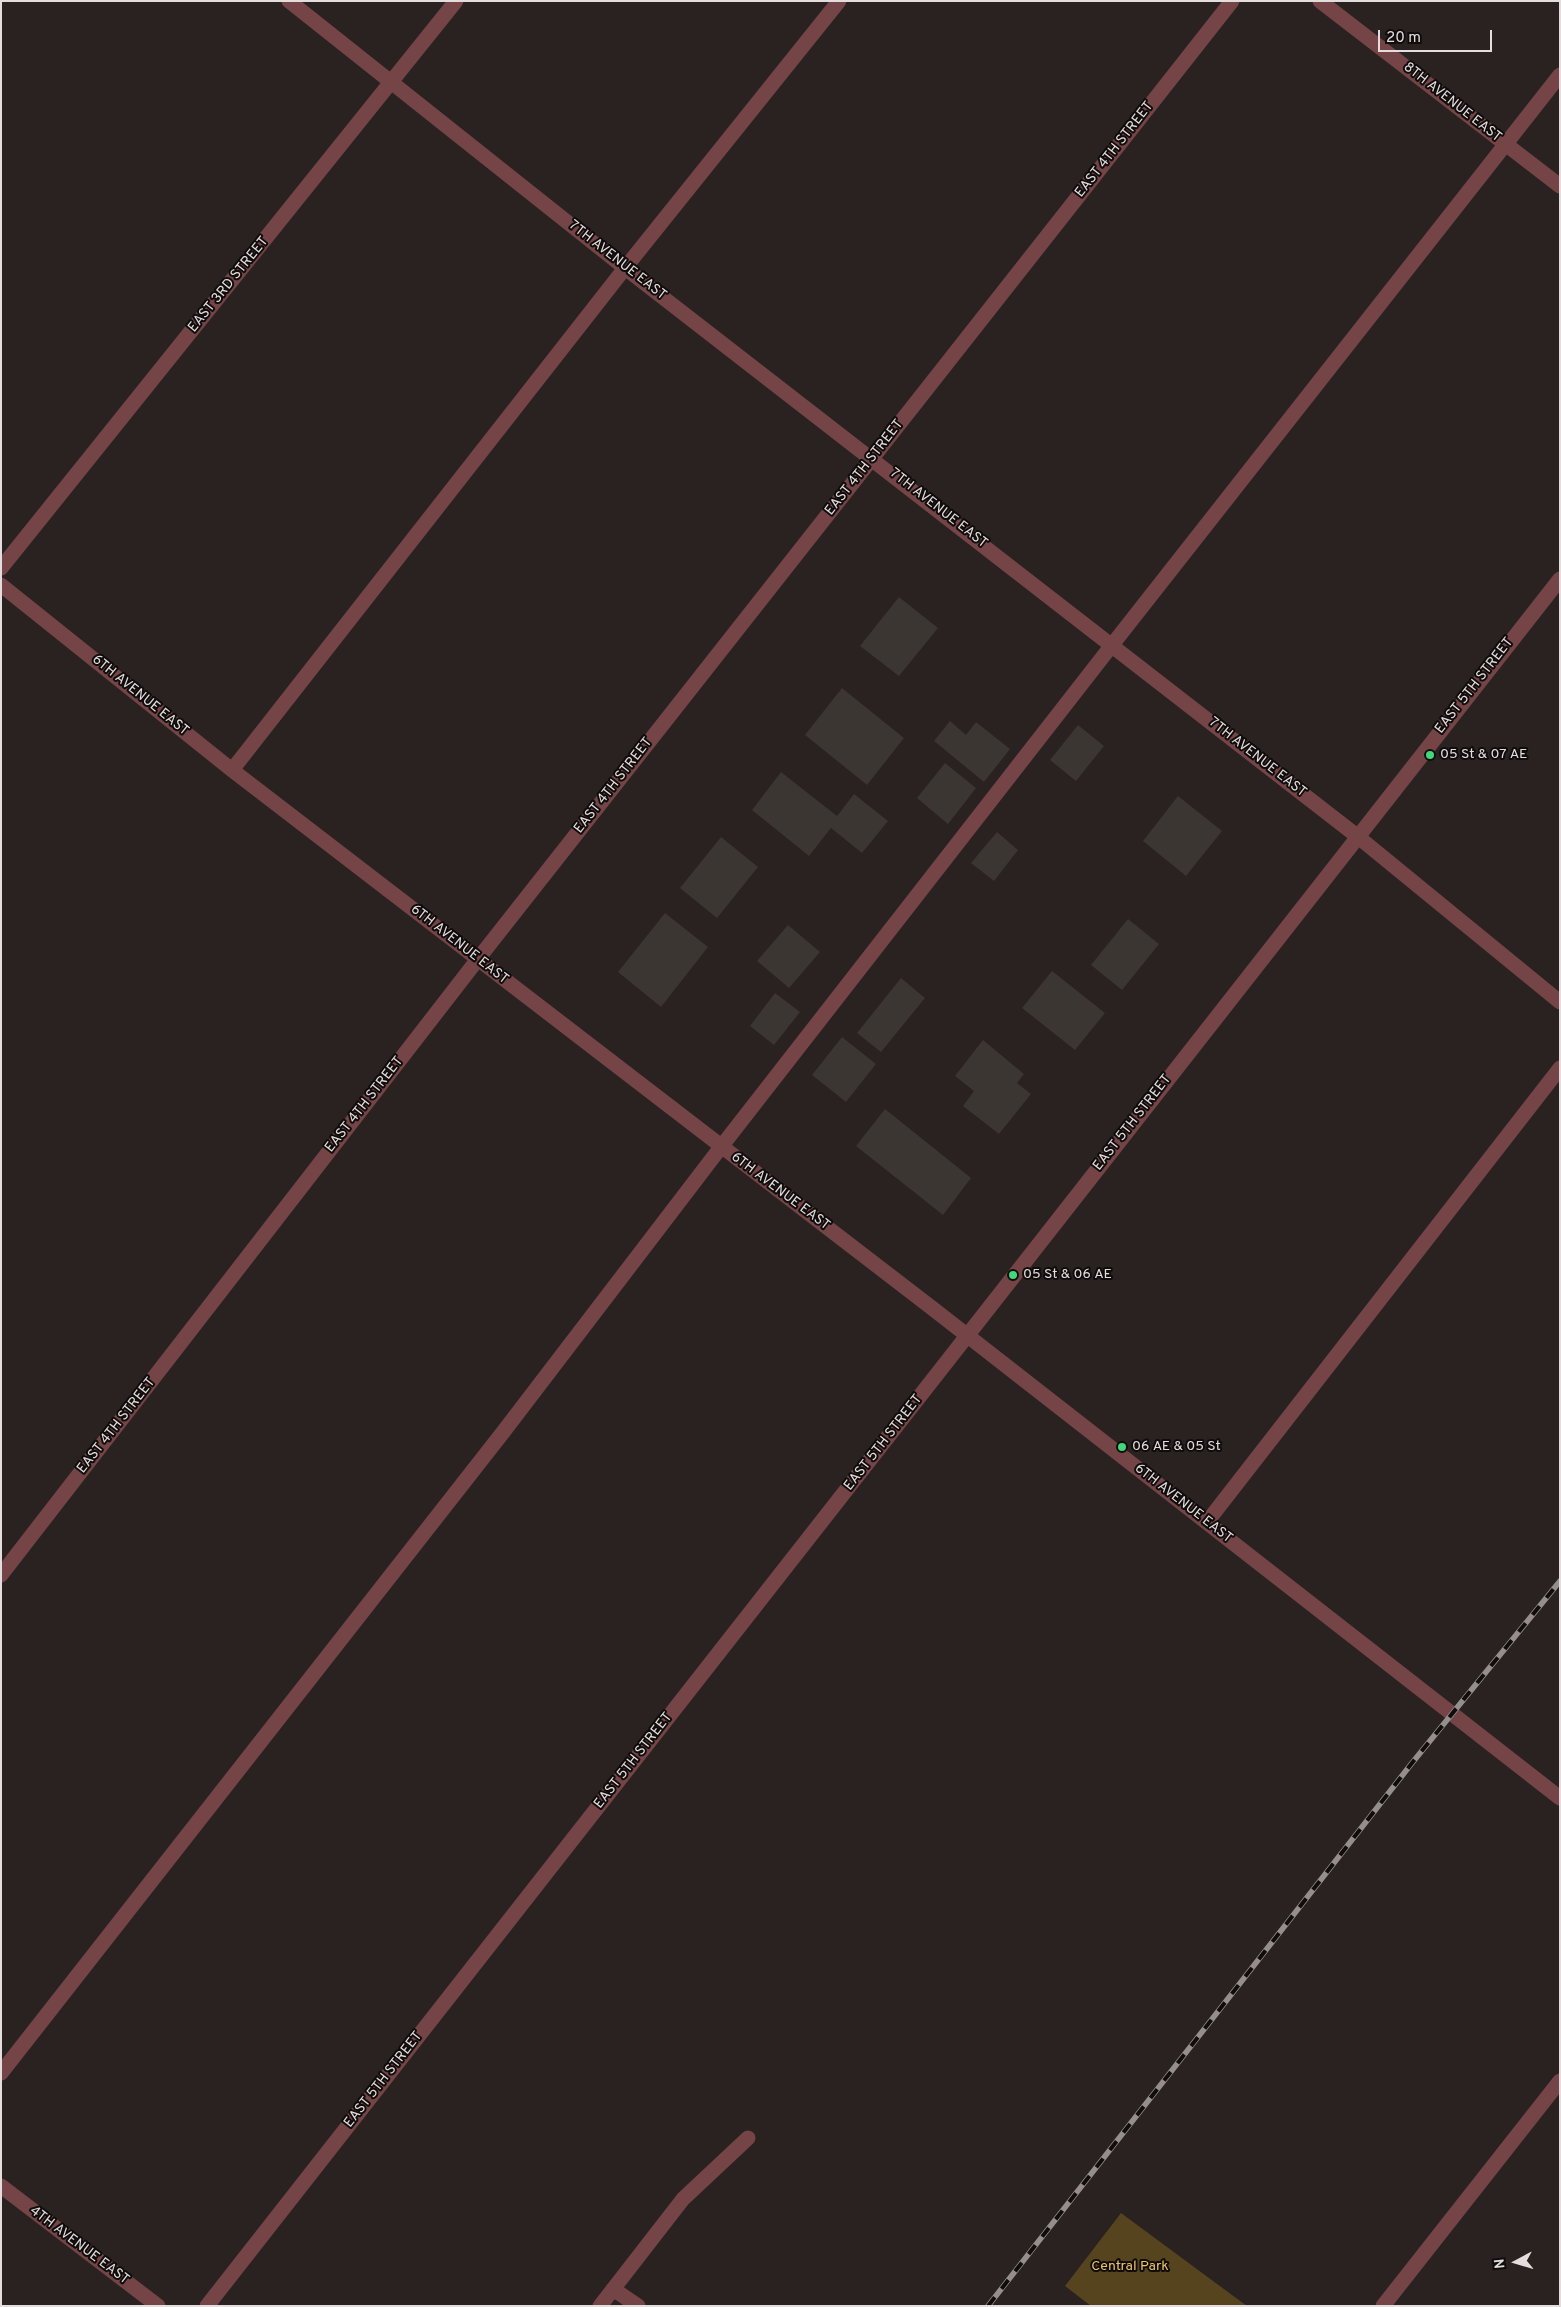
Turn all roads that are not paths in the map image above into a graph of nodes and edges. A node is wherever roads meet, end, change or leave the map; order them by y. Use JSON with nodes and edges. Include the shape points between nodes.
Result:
{"nodes":[{"id":1,"x":289,"y":1,"type":"edge"},
{"id":2,"x":456,"y":1,"type":"edge"},
{"id":3,"x":840,"y":1,"type":"edge"},
{"id":4,"x":1232,"y":1,"type":"edge"},
{"id":5,"x":1320,"y":1,"type":"edge"},
{"id":6,"x":1560,"y":75,"type":"edge"},
{"id":7,"x":391,"y":84,"type":"junction"},
{"id":8,"x":1505,"y":144,"type":"junction"},
{"id":9,"x":1560,"y":186,"type":"edge"},
{"id":10,"x":625,"y":268,"type":"junction"},
{"id":11,"x":872,"y":458,"type":"junction"},
{"id":12,"x":1,"y":568,"type":"edge"},
{"id":13,"x":1560,"y":579,"type":"edge"},
{"id":14,"x":1,"y":585,"type":"edge"},
{"id":15,"x":1112,"y":645,"type":"junction"},
{"id":16,"x":232,"y":770,"type":"junction"},
{"id":17,"x":1357,"y":836,"type":"junction"},
{"id":18,"x":478,"y":959,"type":"junction"},
{"id":19,"x":1560,"y":1002,"type":"edge"},
{"id":20,"x":1560,"y":1068,"type":"edge"},
{"id":21,"x":721,"y":1147,"type":"junction"},
{"id":22,"x":968,"y":1336,"type":"junction"},
{"id":23,"x":1207,"y":1522,"type":"junction"},
{"id":24,"x":1,"y":1575,"type":"edge"},
{"id":25,"x":1560,"y":1798,"type":"edge"},
{"id":26,"x":1,"y":2073,"type":"edge"},
{"id":27,"x":1560,"y":2081,"type":"edge"},
{"id":28,"x":748,"y":2138,"type":"dead end"},
{"id":29,"x":1,"y":2186,"type":"edge"},
{"id":30,"x":613,"y":2288,"type":"junction"},
{"id":31,"x":158,"y":2306,"type":"edge"},
{"id":32,"x":207,"y":2306,"type":"edge"},
{"id":33,"x":600,"y":2306,"type":"edge"},
{"id":34,"x":638,"y":2306,"type":"edge"},
{"id":35,"x":1383,"y":2306,"type":"edge"}],
"edges":[{"from":1,"to":7,"type":"street","name":"7TH AVENUE EAST"},
{"from":2,"to":7,"type":"street","name":"EAST 3RD STREET"},
{"from":3,"to":10,"type":"street"},
{"from":4,"to":11,"type":"street","name":"EAST 4TH STREET"},
{"from":5,"to":8,"type":"street","name":"8TH AVENUE EAST"},
{"from":6,"to":8,"type":"street"},
{"from":7,"to":10,"type":"street","name":"7TH AVENUE EAST"},
{"from":7,"to":12,"type":"street","name":"EAST 3RD STREET"},
{"from":8,"to":9,"type":"street","name":"8TH AVENUE EAST"},
{"from":8,"to":15,"type":"street"},
{"from":10,"to":11,"type":"street","name":"7TH AVENUE EAST"},
{"from":10,"to":16,"type":"street"},
{"from":11,"to":15,"type":"street","name":"7TH AVENUE EAST"},
{"from":11,"to":18,"type":"street","name":"EAST 4TH STREET"},
{"from":13,"to":17,"type":"street","name":"EAST 5TH STREET"},
{"from":14,"to":16,"type":"street","name":"6TH AVENUE EAST"},
{"from":15,"to":17,"type":"street","name":"7TH AVENUE EAST"},
{"from":15,"to":21,"type":"street"},
{"from":16,"to":18,"type":"street","name":"6TH AVENUE EAST"},
{"from":17,"to":19,"type":"street","name":"7TH AVENUE EAST"},
{"from":17,"to":22,"type":"street","name":"EAST 5TH STREET"},
{"from":18,"to":21,"type":"street","name":"6TH AVENUE EAST"},
{"from":18,"to":24,"type":"street","name":"EAST 4TH STREET"},
{"from":20,"to":23,"type":"street"},
{"from":21,"to":22,"type":"street","name":"6TH AVENUE EAST"},
{"from":21,"to":26,"type":"street","via":[[504,1431]]},
{"from":22,"to":23,"type":"street","name":"6TH AVENUE EAST"},
{"from":22,"to":32,"type":"street","name":"EAST 5TH STREET"},
{"from":23,"to":25,"type":"street","name":"6TH AVENUE EAST"},
{"from":27,"to":35,"type":"street"},
{"from":28,"to":30,"type":"street","via":[[684,2198]]},
{"from":29,"to":31,"type":"street","name":"4TH AVENUE EAST"},
{"from":30,"to":33,"type":"street"},
{"from":30,"to":34,"type":"street"}]}
